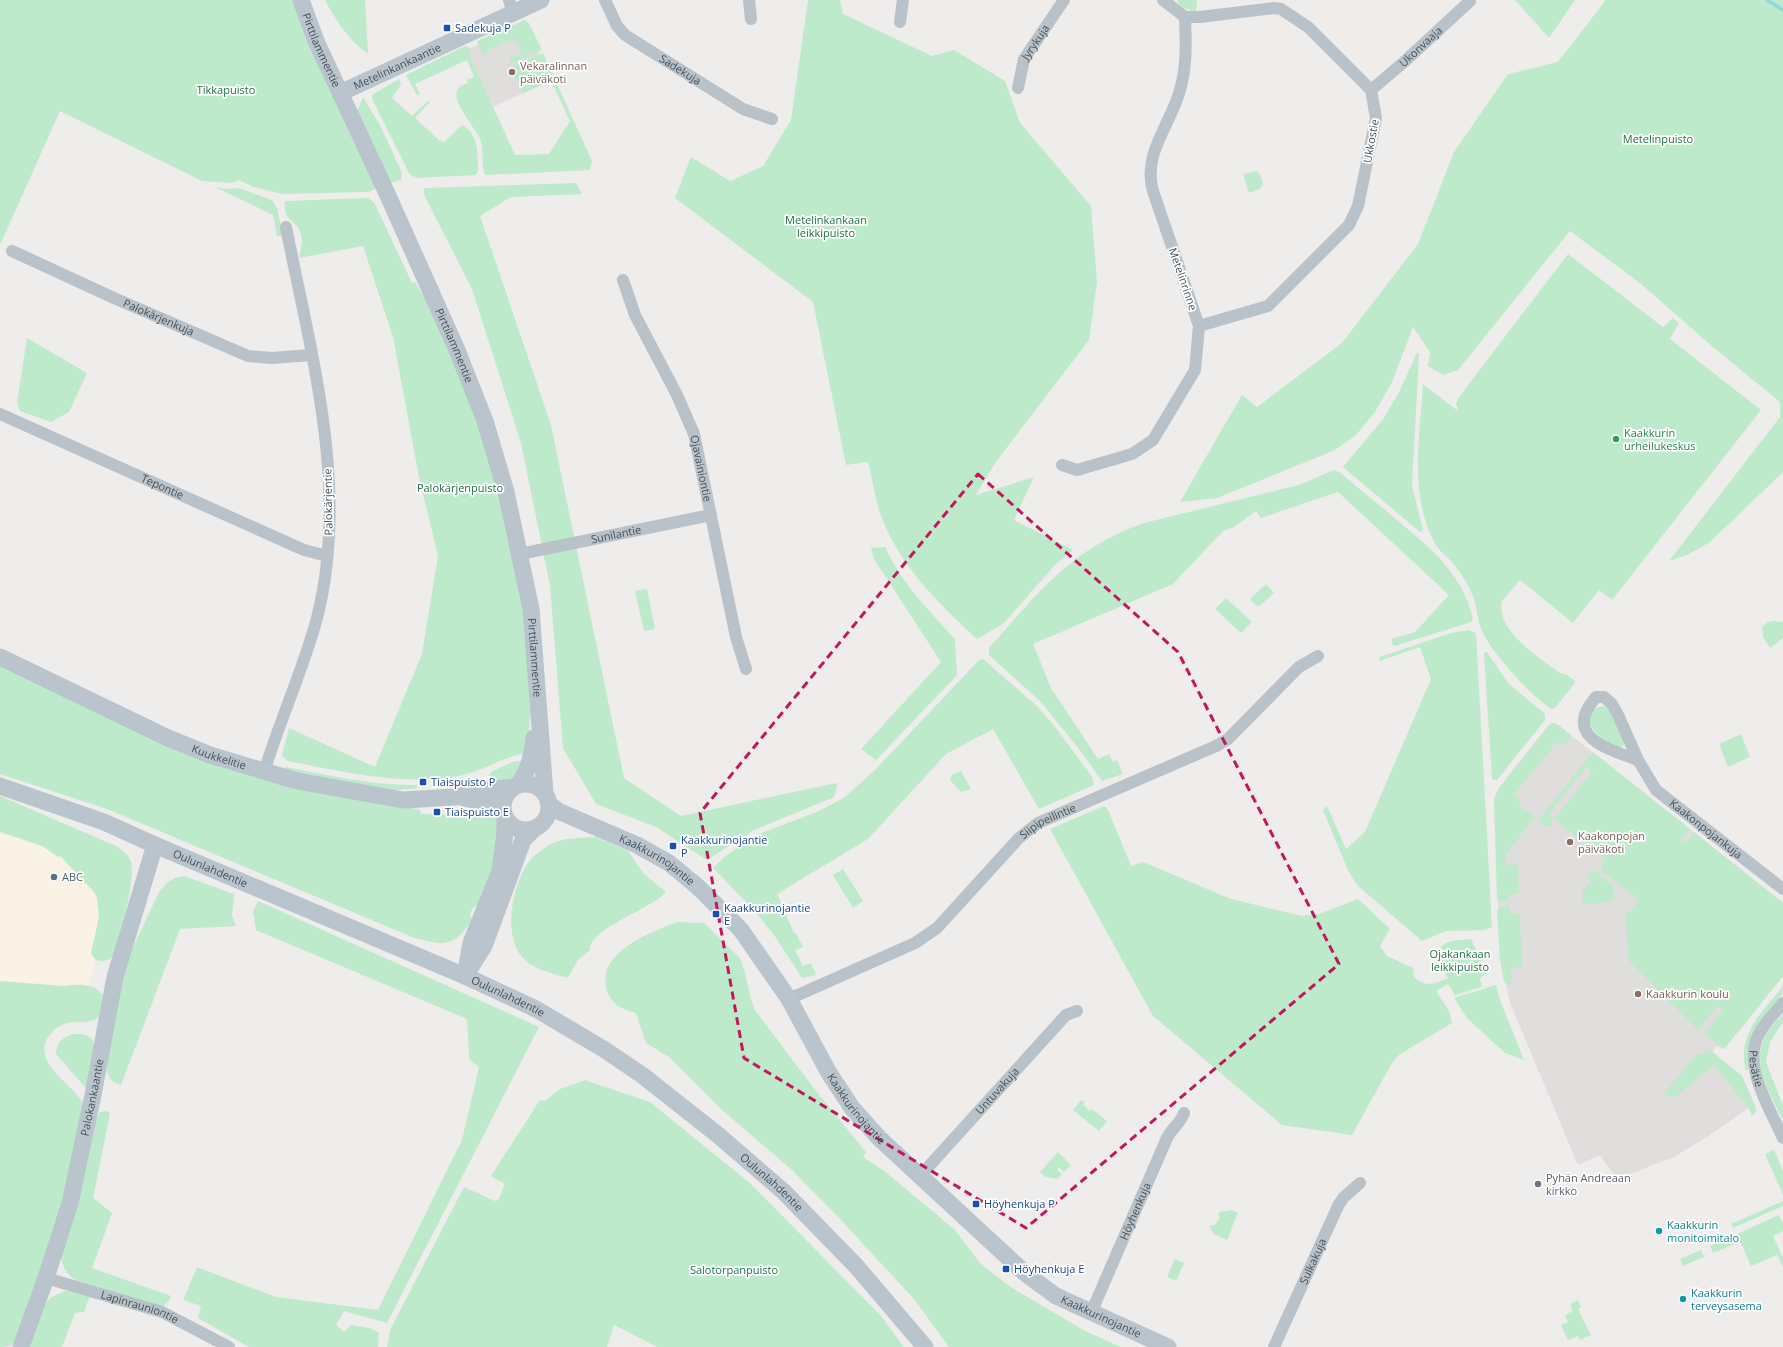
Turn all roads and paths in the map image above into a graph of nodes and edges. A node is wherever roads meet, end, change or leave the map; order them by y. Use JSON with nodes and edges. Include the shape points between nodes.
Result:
{"nodes":[{"id":1,"x":301,"y":0,"type":"edge"},
{"id":2,"x":541,"y":0,"type":"edge"},
{"id":3,"x":605,"y":0,"type":"edge"},
{"id":4,"x":749,"y":0,"type":"edge"},
{"id":5,"x":903,"y":0,"type":"edge"},
{"id":6,"x":1064,"y":0,"type":"edge"},
{"id":7,"x":1163,"y":0,"type":"edge"},
{"id":8,"x":1470,"y":1,"type":"dead end"},
{"id":9,"x":1284,"y":5,"type":"edge"},
{"id":10,"x":511,"y":6,"type":"edge"},
{"id":11,"x":1185,"y":17,"type":"junction"},
{"id":12,"x":751,"y":19,"type":"dead end"},
{"id":13,"x":900,"y":22,"type":"dead end"},
{"id":14,"x":1018,"y":88,"type":"dead end"},
{"id":15,"x":1371,"y":90,"type":"junction"},
{"id":16,"x":340,"y":93,"type":"junction"},
{"id":17,"x":772,"y":119,"type":"dead end"},
{"id":18,"x":286,"y":227,"type":"dead end"},
{"id":19,"x":12,"y":251,"type":"dead end"},
{"id":20,"x":623,"y":280,"type":"dead end"},
{"id":21,"x":1199,"y":326,"type":"junction"},
{"id":22,"x":311,"y":355,"type":"junction"},
{"id":23,"x":0,"y":414,"type":"edge"},
{"id":24,"x":1062,"y":465,"type":"dead end"},
{"id":25,"x":711,"y":515,"type":"junction"},
{"id":26,"x":520,"y":554,"type":"junction"},
{"id":27,"x":327,"y":556,"type":"junction"},
{"id":28,"x":1318,"y":656,"type":"dead end"},
{"id":29,"x":0,"y":657,"type":"edge"},
{"id":30,"x":746,"y":669,"type":"dead end"},
{"id":31,"x":538,"y":712,"type":"junction"},
{"id":32,"x":1638,"y":760,"type":"junction"},
{"id":33,"x":264,"y":772,"type":"junction"},
{"id":34,"x":0,"y":786,"type":"edge"},
{"id":35,"x":516,"y":786,"type":"junction"},
{"id":36,"x":455,"y":797,"type":"junction"},
{"id":37,"x":547,"y":799,"type":"junction"},
{"id":38,"x":503,"y":813,"type":"junction"},
{"id":39,"x":538,"y":826,"type":"junction"},
{"id":40,"x":591,"y":826,"type":"junction"},
{"id":41,"x":155,"y":846,"type":"junction"},
{"id":42,"x":1783,"y":889,"type":"edge"},
{"id":43,"x":465,"y":976,"type":"junction"},
{"id":44,"x":789,"y":999,"type":"junction"},
{"id":45,"x":1783,"y":1003,"type":"edge"},
{"id":46,"x":1077,"y":1011,"type":"dead end"},
{"id":47,"x":1184,"y":1113,"type":"dead end"},
{"id":48,"x":1783,"y":1138,"type":"edge"},
{"id":49,"x":920,"y":1176,"type":"junction"},
{"id":50,"x":1360,"y":1183,"type":"dead end"},
{"id":51,"x":46,"y":1278,"type":"junction"},
{"id":52,"x":1091,"y":1313,"type":"junction"},
{"id":53,"x":21,"y":1347,"type":"edge"},
{"id":54,"x":229,"y":1347,"type":"edge"},
{"id":55,"x":925,"y":1347,"type":"edge"},
{"id":56,"x":1168,"y":1347,"type":"edge"},
{"id":57,"x":1274,"y":1347,"type":"edge"}],
"edges":[{"from":1,"to":16,"type":"street","name":"Pirttilammentie","via":[[316,41]]},
{"from":2,"to":10,"type":"street","name":"Metelinkankaantie"},
{"from":3,"to":17,"type":"street","name":"Sadekuja","via":[[617,26],[625,35],[744,109]]},
{"from":4,"to":12,"type":"street"},
{"from":5,"to":13,"type":"street"},
{"from":6,"to":14,"type":"street","name":"Jyrykuja","via":[[1024,59]]},
{"from":7,"to":11,"type":"street"},
{"from":8,"to":15,"type":"street","name":"Ukonvaaja"},
{"from":9,"to":11,"type":"street"},
{"from":9,"to":15,"type":"street"},
{"from":10,"to":16,"type":"street","name":"Metelinkankaantie"},
{"from":11,"to":21,"type":"street","name":"Metelinrinne","via":[[1183,81],[1152,158],[1150,172],[1153,191]]},
{"from":15,"to":21,"type":"street","name":"Ukkostie","via":[[1376,118],[1358,206],[1349,225],[1268,306]]},
{"from":16,"to":26,"type":"street","name":"Pirttilammentie","via":[[457,350],[485,421],[506,492]]},
{"from":18,"to":22,"type":"street","name":"Palokärjentie"},
{"from":19,"to":22,"type":"street","name":"Palokärjenkuja","via":[[248,356],[272,358]]},
{"from":20,"to":25,"type":"street","name":"Ojavainiontie","via":[[635,315],[690,420]]},
{"from":21,"to":24,"type":"street","name":"Metelinrinne","via":[[1195,370],[1153,440],[1132,454],[1076,470]]},
{"from":22,"to":27,"type":"street","name":"Palokärjentie","via":[[324,428],[330,489]]},
{"from":23,"to":27,"type":"street","name":"Tepontie","via":[[304,550]]},
{"from":25,"to":26,"type":"street","name":"Sunilantie"},
{"from":25,"to":30,"type":"street","name":"Ojavainiontie","via":[[736,637]]},
{"from":26,"to":31,"type":"street","name":"Pirttilammentie","via":[[531,609]]},
{"from":27,"to":33,"type":"street","name":"Palokärjentie","via":[[317,617]]},
{"from":28,"to":44,"type":"street","name":"Siipipeilintie","via":[[1299,667],[1237,731],[1222,742],[1038,823],[1019,838],[937,928],[916,943]]},
{"from":29,"to":33,"type":"street","name":"Kuukkelitie","via":[[168,738],[210,755]]},
{"from":31,"to":35,"type":"street","name":"Pirttilammentie","via":[[532,758],[526,774]]},
{"from":31,"to":37,"type":"street","name":"Pirttilammentie"},
{"from":32,"to":32,"type":"street","name":"Kaakonpojankuja","via":[[1612,704],[1604,697],[1596,697],[1588,706],[1583,719],[1584,729],[1605,749]]},
{"from":32,"to":42,"type":"street","name":"Kaakonpojankuja","via":[[1656,790]]},
{"from":33,"to":36,"type":"street","name":"Kuukkelitie","via":[[297,781],[403,800]]},
{"from":34,"to":41,"type":"street","name":"Oulunlahdentie","via":[[104,822]]},
{"from":35,"to":36,"type":"street","name":"Kuukkelitie"},
{"from":35,"to":37,"type":"street","via":[[535,785]]},
{"from":35,"to":38,"type":"street","via":[[506,794]]},
{"from":36,"to":38,"type":"street","name":"Kuukkelitie","via":[[485,802]]},
{"from":37,"to":39,"type":"street","via":[[547,816]]},
{"from":37,"to":40,"type":"street","name":"Kaakkurinojantie","via":[[558,811]]},
{"from":38,"to":39,"type":"street","via":[[512,826],[518,829],[526,830]]},
{"from":38,"to":43,"type":"street","via":[[505,833],[500,871],[471,943]]},
{"from":39,"to":40,"type":"street","name":"Kaakkurinojantie"},
{"from":39,"to":43,"type":"street","via":[[523,840],[484,946]]},
{"from":40,"to":44,"type":"street","name":"Kaakkurinojantie","via":[[637,845],[669,864],[694,884],[741,930]]},
{"from":41,"to":43,"type":"street","name":"Oulunlahdentie"},
{"from":41,"to":51,"type":"street","name":"Palokankaantie","via":[[115,977],[70,1203]]},
{"from":43,"to":55,"type":"street","name":"Oulunlahdentie","via":[[536,1009],[605,1050],[718,1135],[784,1192],[857,1267]]},
{"from":44,"to":49,"type":"street","name":"Kaakkurinojantie","via":[[852,1108],[879,1138]]},
{"from":45,"to":48,"type":"street","name":"Pesätie","via":[[1759,1034],[1753,1055],[1757,1078]]},
{"from":46,"to":49,"type":"street","name":"Untuvakuja","via":[[1066,1015]]},
{"from":47,"to":52,"type":"street","name":"Höyhenkuja","via":[[1181,1122],[1172,1128],[1167,1138]]},
{"from":49,"to":52,"type":"street","name":"Kaakkurinojantie","via":[[1026,1274],[1056,1296]]},
{"from":50,"to":57,"type":"street","name":"Sulkakuja","via":[[1338,1206]]},
{"from":51,"to":53,"type":"street","name":"Palokankaantie"},
{"from":51,"to":54,"type":"street","name":"Lapinrauniontie","via":[[162,1312]]},
{"from":52,"to":56,"type":"street","name":"Kaakkurinojantie"}]}
